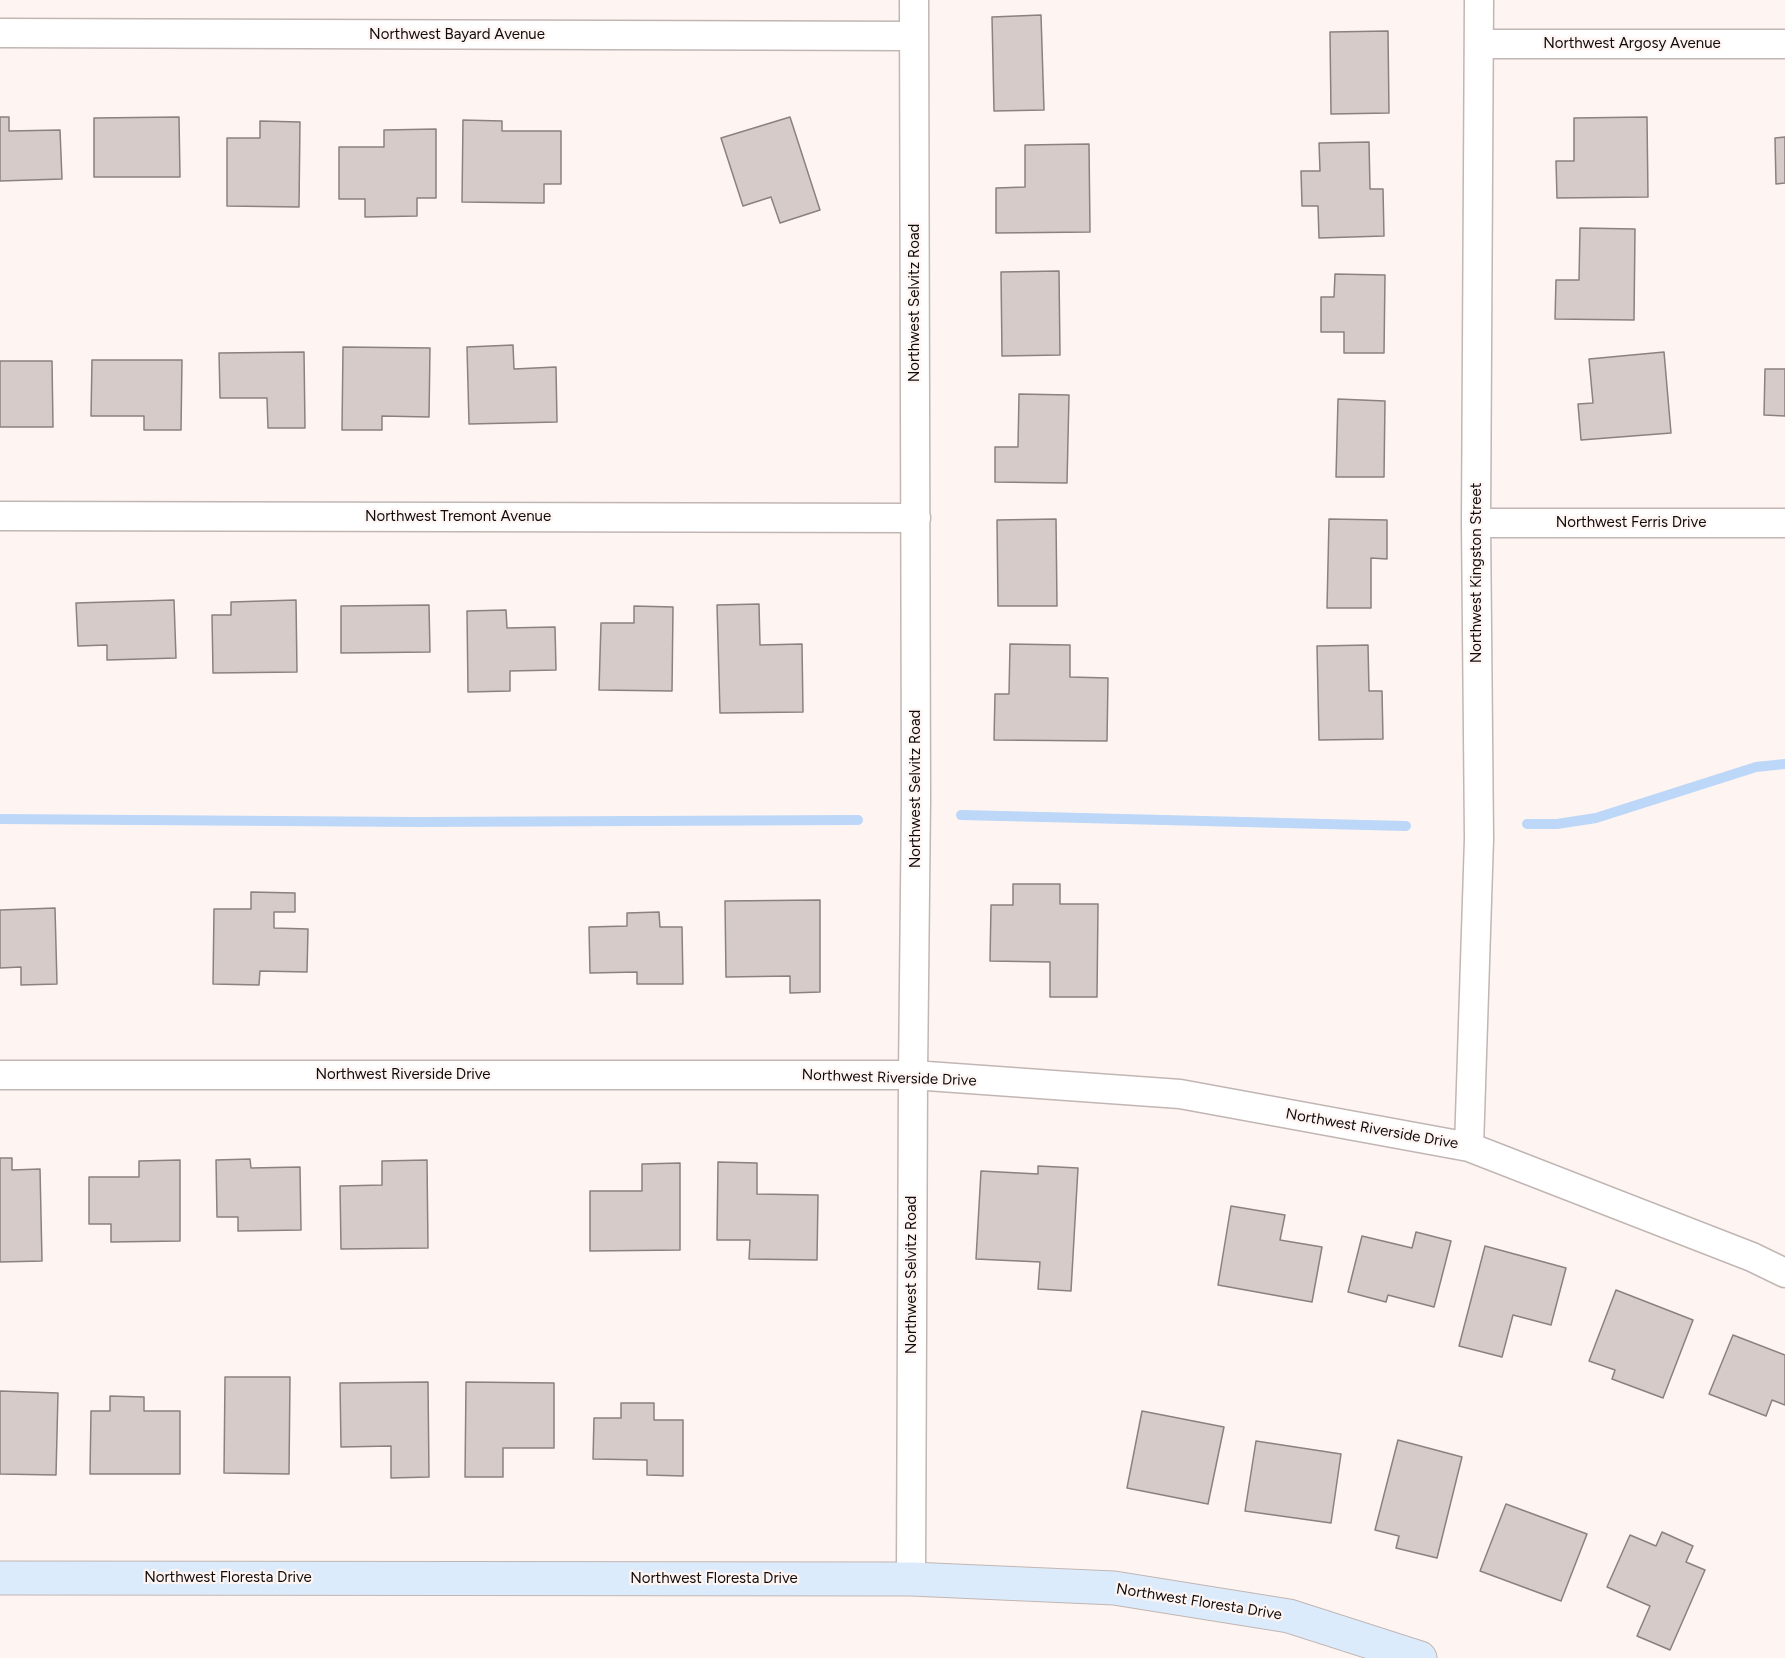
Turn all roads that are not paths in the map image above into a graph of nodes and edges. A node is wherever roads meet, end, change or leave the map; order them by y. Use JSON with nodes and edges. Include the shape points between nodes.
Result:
{"nodes":[{"id":1,"x":914,"y":0,"type":"edge"},
{"id":2,"x":1479,"y":0,"type":"edge"},
{"id":3,"x":0,"y":33,"type":"edge"},
{"id":4,"x":913,"y":36,"type":"junction"},
{"id":5,"x":1479,"y":44,"type":"junction"},
{"id":6,"x":1785,"y":44,"type":"edge"},
{"id":7,"x":0,"y":516,"type":"edge"},
{"id":8,"x":916,"y":518,"type":"junction"},
{"id":9,"x":1476,"y":523,"type":"junction"},
{"id":10,"x":1785,"y":523,"type":"edge"},
{"id":11,"x":0,"y":1075,"type":"edge"},
{"id":12,"x":913,"y":1075,"type":"junction"},
{"id":13,"x":1469,"y":1147,"type":"junction"},
{"id":14,"x":1785,"y":1273,"type":"edge"},
{"id":15,"x":0,"y":1578,"type":"edge"},
{"id":16,"x":911,"y":1579,"type":"junction"},
{"id":17,"x":1420,"y":1658,"type":"edge"}],
"edges":[{"from":1,"to":4,"type":"street","name":"Northwest Selvitz Road"},
{"from":2,"to":5,"type":"street","name":"Northwest Kingston Street"},
{"from":3,"to":4,"type":"street","name":"Northwest Bayard Avenue"},
{"from":4,"to":8,"type":"street","name":"Northwest Selvitz Road"},
{"from":5,"to":6,"type":"street","name":"Northwest Argosy Avenue"},
{"from":5,"to":9,"type":"street","name":"Northwest Kingston Street"},
{"from":7,"to":8,"type":"street","name":"Northwest Tremont Avenue"},
{"from":8,"to":12,"type":"street","name":"Northwest Selvitz Road"},
{"from":9,"to":10,"type":"street","name":"Northwest Ferris Drive"},
{"from":9,"to":13,"type":"street","name":"Northwest Kingston Street","via":[[1479,839]]},
{"from":11,"to":12,"type":"street","name":"Northwest Riverside Drive"},
{"from":12,"to":13,"type":"street","name":"Northwest Riverside Drive","via":[[1180,1094]]},
{"from":12,"to":16,"type":"street","name":"Northwest Selvitz Road"},
{"from":13,"to":14,"type":"street","name":"Northwest Riverside Drive"},
{"from":15,"to":16,"type":"street","name":"Northwest Floresta Drive"},
{"from":16,"to":17,"type":"street","name":"Northwest Floresta Drive","via":[[1126,1590],[1289,1616]]}]}
